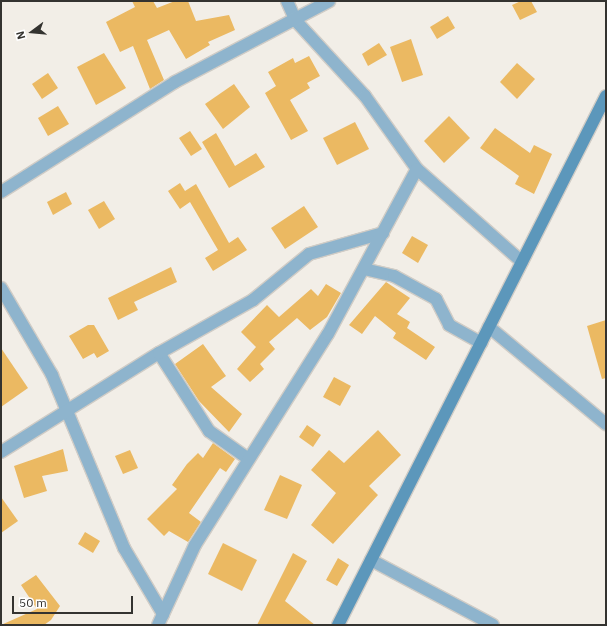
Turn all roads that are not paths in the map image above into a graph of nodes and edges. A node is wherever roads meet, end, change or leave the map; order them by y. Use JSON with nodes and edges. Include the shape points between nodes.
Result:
{"nodes":[{"id":1,"x":287,"y":1,"type":"edge"},
{"id":2,"x":329,"y":1,"type":"edge"},
{"id":3,"x":296,"y":21,"type":"junction"},
{"id":4,"x":606,"y":96,"type":"edge"},
{"id":5,"x":417,"y":169,"type":"junction"},
{"id":6,"x":1,"y":192,"type":"edge"},
{"id":7,"x":383,"y":234,"type":"junction"},
{"id":8,"x":522,"y":262,"type":"junction"},
{"id":9,"x":364,"y":269,"type":"junction"},
{"id":10,"x":1,"y":288,"type":"edge"},
{"id":11,"x":489,"y":327,"type":"junction"},
{"id":12,"x":481,"y":343,"type":"junction"},
{"id":13,"x":159,"y":353,"type":"junction"},
{"id":14,"x":67,"y":409,"type":"junction"},
{"id":15,"x":606,"y":424,"type":"edge"},
{"id":16,"x":1,"y":452,"type":"edge"},
{"id":17,"x":247,"y":458,"type":"junction"},
{"id":18,"x":371,"y":560,"type":"junction"},
{"id":19,"x":163,"y":614,"type":"junction"},
{"id":20,"x":158,"y":625,"type":"edge"},
{"id":21,"x":338,"y":625,"type":"edge"},
{"id":22,"x":493,"y":625,"type":"edge"}],
"edges":[{"from":1,"to":3,"type":"street"},
{"from":2,"to":3,"type":"street"},
{"from":3,"to":5,"type":"street","via":[[365,96]]},
{"from":3,"to":6,"type":"street","via":[[175,82]]},
{"from":4,"to":8,"type":"main road"},
{"from":5,"to":7,"type":"street"},
{"from":5,"to":8,"type":"street"},
{"from":7,"to":9,"type":"street"},
{"from":7,"to":13,"type":"street","via":[[309,254],[272,288]]},
{"from":8,"to":11,"type":"main road"},
{"from":9,"to":12,"type":"street","via":[[394,276],[436,299],[449,325]]},
{"from":9,"to":17,"type":"street","via":[[328,334]]},
{"from":10,"to":14,"type":"street","via":[[43,358]]},
{"from":11,"to":12,"type":"main road"},
{"from":11,"to":15,"type":"street"},
{"from":12,"to":18,"type":"main road"},
{"from":13,"to":14,"type":"street"},
{"from":13,"to":17,"type":"street","via":[[209,431]]},
{"from":14,"to":16,"type":"street"},
{"from":14,"to":19,"type":"street","via":[[124,548]]},
{"from":17,"to":19,"type":"street","via":[[181,568]]},
{"from":18,"to":21,"type":"main road"},
{"from":18,"to":22,"type":"street"},
{"from":19,"to":20,"type":"street"}]}
